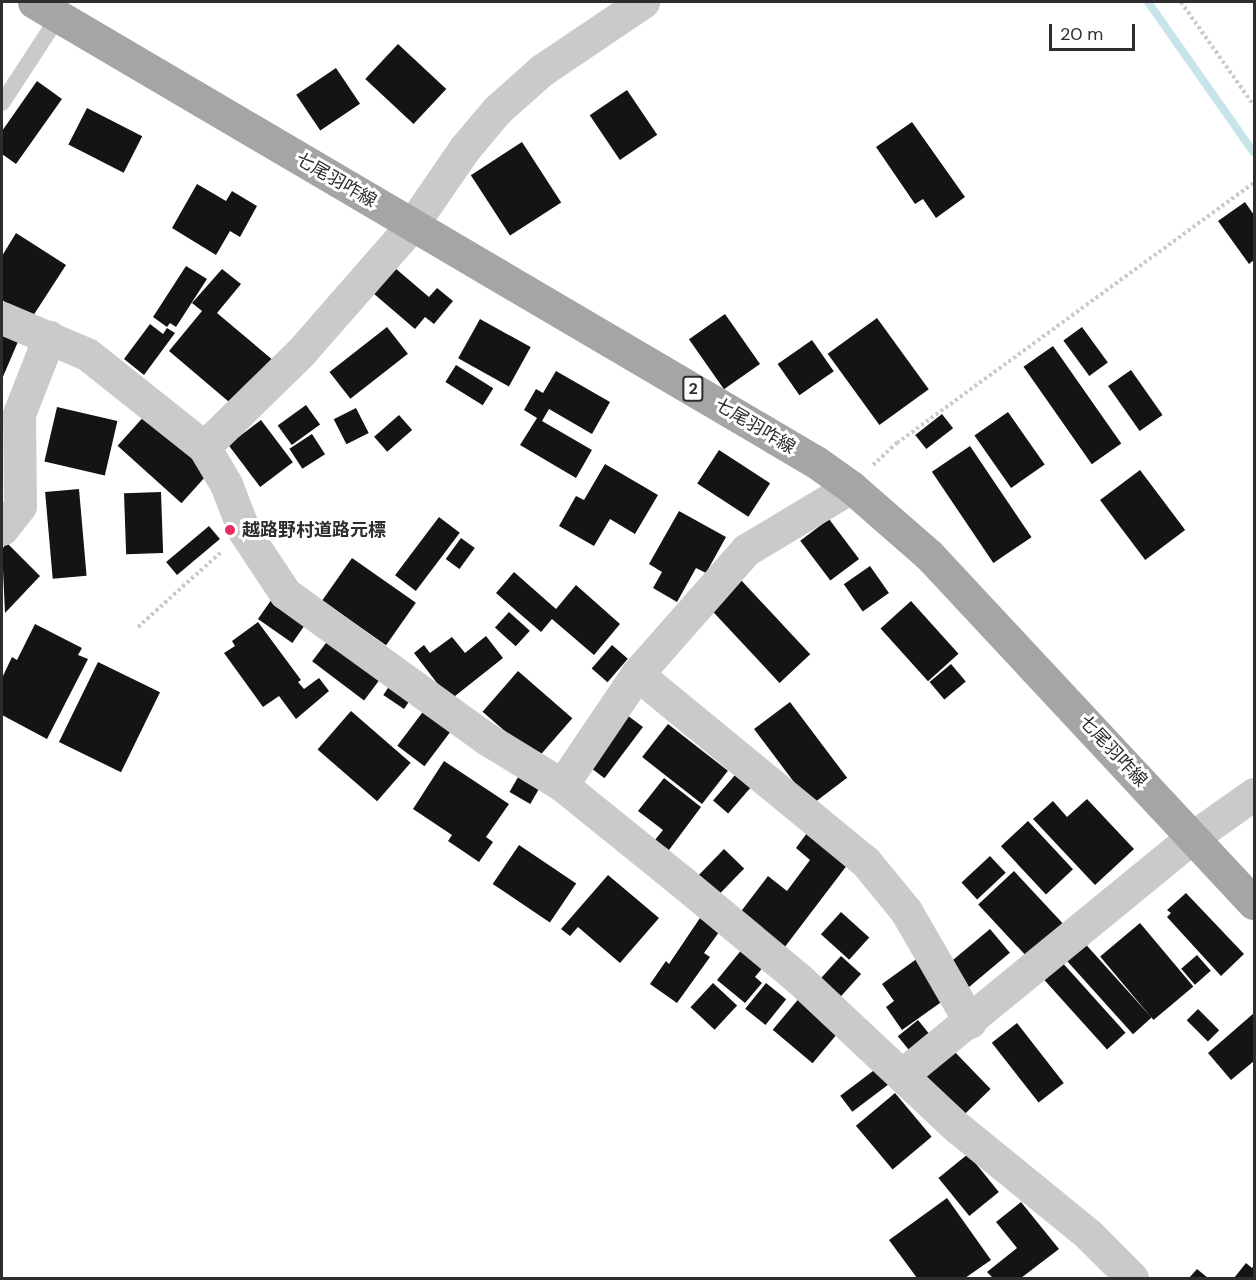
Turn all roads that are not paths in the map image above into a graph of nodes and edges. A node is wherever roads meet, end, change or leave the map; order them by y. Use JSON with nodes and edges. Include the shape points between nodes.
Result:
{"nodes":[{"id":1,"x":643,"y":2,"type":"edge"},
{"id":2,"x":46,"y":9,"type":"edge"},
{"id":3,"x":2,"y":103,"type":"edge"},
{"id":4,"x":412,"y":225,"type":"junction"},
{"id":5,"x":2,"y":318,"type":"edge"},
{"id":6,"x":49,"y":337,"type":"junction"},
{"id":7,"x":204,"y":447,"type":"junction"},
{"id":8,"x":851,"y":487,"type":"junction"},
{"id":9,"x":2,"y":530,"type":"edge"},
{"id":10,"x":637,"y":674,"type":"junction"},
{"id":11,"x":562,"y":785,"type":"junction"},
{"id":12,"x":1254,"y":794,"type":"edge"},
{"id":13,"x":1193,"y":837,"type":"junction"},
{"id":14,"x":1254,"y":903,"type":"edge"},
{"id":15,"x":970,"y":1022,"type":"junction"},
{"id":16,"x":903,"y":1074,"type":"junction"},
{"id":17,"x":1132,"y":1278,"type":"edge"}],
"edges":[{"from":1,"to":4,"type":"street","via":[[542,70],[497,110],[465,148]]},
{"from":2,"to":3,"type":"lane"},
{"from":2,"to":4,"type":"main road","name":"七尾羽咋線","number":"2"},
{"from":4,"to":7,"type":"street","via":[[301,352]]},
{"from":4,"to":8,"type":"main road","name":"七尾羽咋線","number":"2","via":[[816,462]]},
{"from":5,"to":6,"type":"street"},
{"from":6,"to":7,"type":"street","via":[[87,354]]},
{"from":6,"to":9,"type":"street","via":[[19,414],[20,506]]},
{"from":7,"to":11,"type":"street","via":[[226,484],[244,531],[285,593],[478,733]]},
{"from":8,"to":10,"type":"street","via":[[746,550]]},
{"from":8,"to":13,"type":"main road","name":"七尾羽咋線","number":"2","via":[[930,555]]},
{"from":10,"to":11,"type":"street"},
{"from":10,"to":15,"type":"street","via":[[865,861],[906,911]]},
{"from":11,"to":16,"type":"street","via":[[798,978]]},
{"from":12,"to":13,"type":"street"},
{"from":13,"to":14,"type":"main road","name":"七尾羽咋線","number":"2"},
{"from":13,"to":15,"type":"street"},
{"from":15,"to":16,"type":"street"},
{"from":16,"to":17,"type":"street","via":[[958,1128],[1089,1235]]}]}
